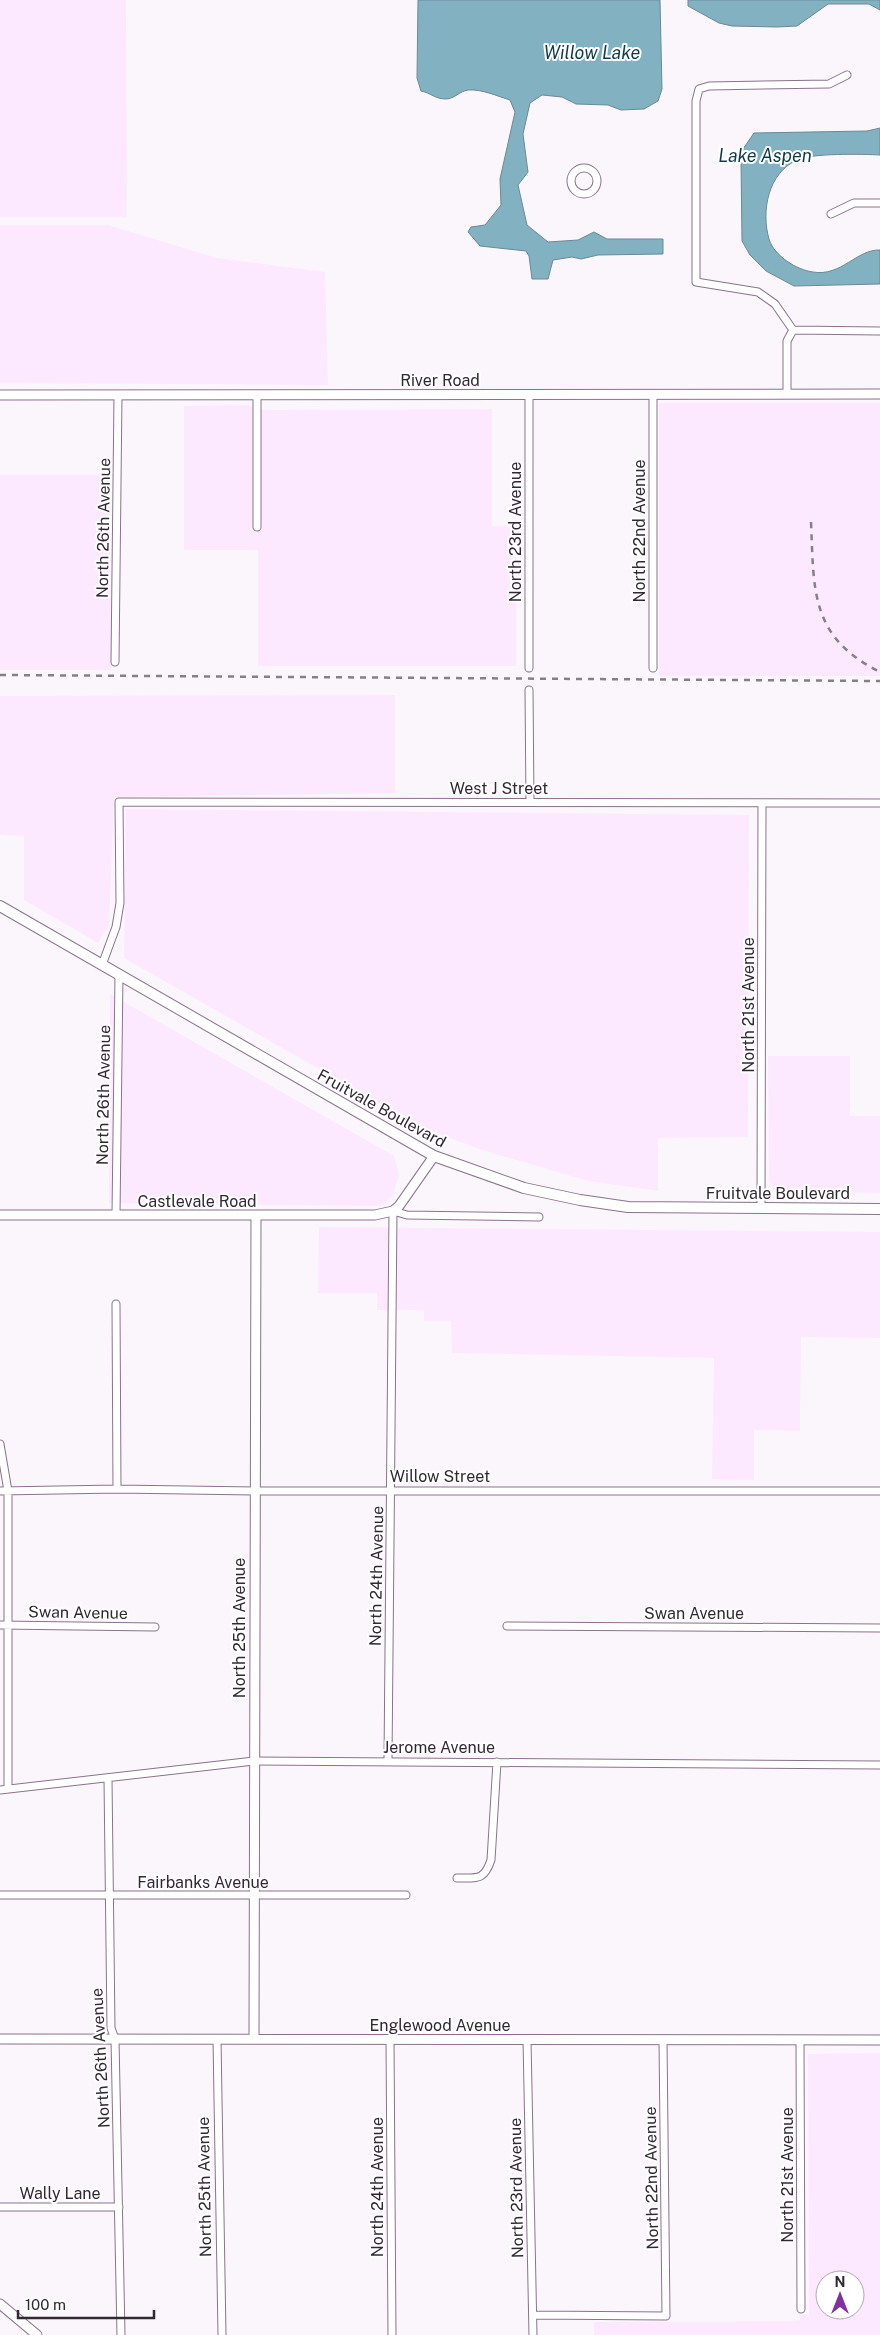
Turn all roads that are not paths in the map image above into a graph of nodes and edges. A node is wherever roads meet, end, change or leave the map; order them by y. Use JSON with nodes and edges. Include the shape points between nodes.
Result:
{"nodes":[{"id":1,"x":847,"y":75,"type":"dead end"},
{"id":2,"x":880,"y":204,"type":"edge"},
{"id":3,"x":831,"y":214,"type":"dead end"},
{"id":4,"x":793,"y":330,"type":"junction"},
{"id":5,"x":880,"y":331,"type":"edge"},
{"id":6,"x":787,"y":392,"type":"junction"},
{"id":7,"x":0,"y":394,"type":"edge"},
{"id":8,"x":653,"y":394,"type":"junction"},
{"id":9,"x":880,"y":394,"type":"edge"},
{"id":10,"x":118,"y":395,"type":"junction"},
{"id":11,"x":257,"y":395,"type":"junction"},
{"id":12,"x":529,"y":395,"type":"junction"},
{"id":13,"x":257,"y":527,"type":"dead end"},
{"id":14,"x":115,"y":662,"type":"dead end"},
{"id":15,"x":529,"y":668,"type":"dead end"},
{"id":16,"x":653,"y":668,"type":"dead end"},
{"id":17,"x":529,"y":690,"type":"dead end"},
{"id":18,"x":530,"y":802,"type":"junction"},
{"id":19,"x":762,"y":803,"type":"junction"},
{"id":20,"x":880,"y":803,"type":"edge"},
{"id":21,"x":0,"y":906,"type":"edge"},
{"id":22,"x":102,"y":965,"type":"junction"},
{"id":23,"x":119,"y":975,"type":"junction"},
{"id":24,"x":434,"y":1156,"type":"junction"},
{"id":25,"x":761,"y":1208,"type":"junction"},
{"id":26,"x":880,"y":1209,"type":"edge"},
{"id":27,"x":393,"y":1211,"type":"junction"},
{"id":28,"x":0,"y":1215,"type":"edge"},
{"id":29,"x":116,"y":1215,"type":"junction"},
{"id":30,"x":256,"y":1216,"type":"junction"},
{"id":31,"x":539,"y":1217,"type":"dead end"},
{"id":32,"x":116,"y":1304,"type":"dead end"},
{"id":33,"x":0,"y":1444,"type":"edge"},
{"id":34,"x":117,"y":1489,"type":"junction"},
{"id":35,"x":392,"y":1490,"type":"junction"},
{"id":36,"x":0,"y":1491,"type":"edge"},
{"id":37,"x":8,"y":1491,"type":"junction"},
{"id":38,"x":255,"y":1491,"type":"junction"},
{"id":39,"x":880,"y":1491,"type":"edge"},
{"id":40,"x":8,"y":1625,"type":"junction"},
{"id":41,"x":0,"y":1626,"type":"edge"},
{"id":42,"x":507,"y":1626,"type":"dead end"},
{"id":43,"x":156,"y":1627,"type":"dead end"},
{"id":44,"x":880,"y":1628,"type":"edge"},
{"id":45,"x":254,"y":1761,"type":"junction"},
{"id":46,"x":388,"y":1761,"type":"junction"},
{"id":47,"x":497,"y":1762,"type":"junction"},
{"id":48,"x":880,"y":1765,"type":"edge"},
{"id":49,"x":108,"y":1779,"type":"junction"},
{"id":50,"x":8,"y":1789,"type":"junction"},
{"id":51,"x":0,"y":1790,"type":"edge"},
{"id":52,"x":457,"y":1878,"type":"dead end"},
{"id":53,"x":0,"y":1895,"type":"edge"},
{"id":54,"x":108,"y":1895,"type":"junction"},
{"id":55,"x":406,"y":1895,"type":"dead end"},
{"id":56,"x":255,"y":1896,"type":"junction"},
{"id":57,"x":0,"y":2039,"type":"edge"},
{"id":58,"x":115,"y":2039,"type":"junction"},
{"id":59,"x":217,"y":2039,"type":"junction"},
{"id":60,"x":254,"y":2040,"type":"junction"},
{"id":61,"x":390,"y":2040,"type":"junction"},
{"id":62,"x":527,"y":2040,"type":"junction"},
{"id":63,"x":663,"y":2040,"type":"junction"},
{"id":64,"x":800,"y":2040,"type":"junction"},
{"id":65,"x":880,"y":2040,"type":"edge"},
{"id":66,"x":0,"y":2207,"type":"edge"},
{"id":67,"x":119,"y":2207,"type":"junction"},
{"id":68,"x":0,"y":2304,"type":"edge"},
{"id":69,"x":801,"y":2309,"type":"dead end"},
{"id":70,"x":533,"y":2315,"type":"junction"},
{"id":71,"x":37,"y":2335,"type":"edge"},
{"id":72,"x":121,"y":2335,"type":"edge"},
{"id":73,"x":222,"y":2335,"type":"edge"},
{"id":74,"x":392,"y":2335,"type":"edge"},
{"id":75,"x":532,"y":2335,"type":"edge"}],
"edges":[{"from":1,"to":4,"type":"street","via":[[829,84],[709,86],[699,89],[696,101],[696,282],[758,292],[775,304]]},
{"from":2,"to":3,"type":"street","via":[[854,203]]},
{"from":4,"to":5,"type":"street"},
{"from":4,"to":6,"type":"street","via":[[787,341]]},
{"from":6,"to":8,"type":"street","name":"River Road"},
{"from":6,"to":9,"type":"street","name":"River Road"},
{"from":7,"to":10,"type":"street","name":"River Road"},
{"from":8,"to":12,"type":"street","name":"River Road"},
{"from":8,"to":16,"type":"street","name":"North 22nd Avenue"},
{"from":10,"to":11,"type":"street","name":"River Road"},
{"from":10,"to":14,"type":"street","name":"North 26th Avenue"},
{"from":11,"to":12,"type":"street","name":"River Road"},
{"from":11,"to":13,"type":"street"},
{"from":12,"to":15,"type":"street","name":"North 23rd Avenue"},
{"from":17,"to":18,"type":"street"},
{"from":18,"to":19,"type":"street","name":"West J Street"},
{"from":18,"to":22,"type":"street","name":"West J Street","via":[[119,802],[120,903],[116,927]]},
{"from":19,"to":20,"type":"street","name":"West J Street"},
{"from":19,"to":25,"type":"street","name":"North 21st Avenue"},
{"from":21,"to":22,"type":"main road","name":"Fruitvale Boulevard"},
{"from":22,"to":23,"type":"main road","name":"Fruitvale Boulevard"},
{"from":23,"to":24,"type":"main road","name":"Fruitvale Boulevard"},
{"from":23,"to":29,"type":"street","name":"North 26th Avenue"},
{"from":24,"to":25,"type":"main road","name":"Fruitvale Boulevard","via":[[524,1188],[580,1200],[628,1207]]},
{"from":24,"to":27,"type":"street"},
{"from":25,"to":26,"type":"main road","name":"Fruitvale Boulevard"},
{"from":27,"to":30,"type":"street","name":"Castlevale Road","via":[[375,1215]]},
{"from":27,"to":31,"type":"street","name":"Castlevale Road","via":[[406,1215]]},
{"from":27,"to":35,"type":"street","name":"North 24th Avenue"},
{"from":28,"to":29,"type":"street","name":"Castlevale Road"},
{"from":29,"to":30,"type":"street","name":"Castlevale Road"},
{"from":30,"to":38,"type":"street","name":"North 25th Avenue"},
{"from":32,"to":34,"type":"street"},
{"from":33,"to":37,"type":"street"},
{"from":34,"to":37,"type":"street","name":"Willow Street"},
{"from":34,"to":38,"type":"street","name":"Willow Street"},
{"from":35,"to":38,"type":"street","name":"Willow Street"},
{"from":35,"to":39,"type":"street","name":"Willow Street"},
{"from":35,"to":46,"type":"street","name":"North 24th Avenue"},
{"from":36,"to":37,"type":"street","name":"Willow Street"},
{"from":37,"to":40,"type":"street"},
{"from":38,"to":45,"type":"street","name":"North 25th Avenue"},
{"from":40,"to":41,"type":"street","name":"Swan Avenue"},
{"from":40,"to":43,"type":"street","name":"Swan Avenue"},
{"from":40,"to":50,"type":"street"},
{"from":42,"to":44,"type":"street","name":"Swan Avenue"},
{"from":45,"to":46,"type":"street","name":"Jerome Avenue"},
{"from":45,"to":49,"type":"street","name":"Jerome Avenue"},
{"from":45,"to":56,"type":"street","name":"North 25th Avenue"},
{"from":46,"to":47,"type":"street","name":"Jerome Avenue"},
{"from":47,"to":48,"type":"street","name":"Jerome Avenue"},
{"from":47,"to":52,"type":"street","via":[[491,1860],[487,1872],[478,1878]]},
{"from":49,"to":50,"type":"street","name":"Jerome Avenue"},
{"from":49,"to":54,"type":"street","name":"North 26th Avenue"},
{"from":50,"to":51,"type":"street","name":"Jerome Avenue"},
{"from":53,"to":54,"type":"street","name":"Fairbanks Avenue"},
{"from":54,"to":56,"type":"street","name":"Fairbanks Avenue"},
{"from":54,"to":58,"type":"street","name":"North 26th Avenue","via":[[111,2028]]},
{"from":55,"to":56,"type":"street","name":"Fairbanks Avenue"},
{"from":56,"to":60,"type":"street","name":"North 25th Avenue"},
{"from":57,"to":58,"type":"street","name":"Englewood Avenue"},
{"from":58,"to":59,"type":"street","name":"Englewood Avenue"},
{"from":58,"to":67,"type":"street","name":"North 26th Avenue"},
{"from":59,"to":60,"type":"street","name":"Englewood Avenue"},
{"from":59,"to":73,"type":"street","name":"North 25th Avenue"},
{"from":60,"to":61,"type":"street","name":"Englewood Avenue"},
{"from":61,"to":62,"type":"street","name":"Englewood Avenue"},
{"from":61,"to":74,"type":"street","name":"North 24th Avenue"},
{"from":62,"to":63,"type":"street","name":"Englewood Avenue"},
{"from":62,"to":70,"type":"street","name":"North 23rd Avenue"},
{"from":63,"to":64,"type":"street","name":"Englewood Avenue"},
{"from":63,"to":70,"type":"street","name":"North 22nd Avenue","via":[[666,2316]]},
{"from":64,"to":65,"type":"street","name":"Englewood Avenue"},
{"from":64,"to":69,"type":"street","name":"North 21st Avenue"},
{"from":66,"to":67,"type":"street","name":"Wally Lane"},
{"from":67,"to":72,"type":"street","name":"North 26th Avenue"},
{"from":68,"to":71,"type":"street"},
{"from":70,"to":75,"type":"street","name":"North 23rd Avenue"}]}
